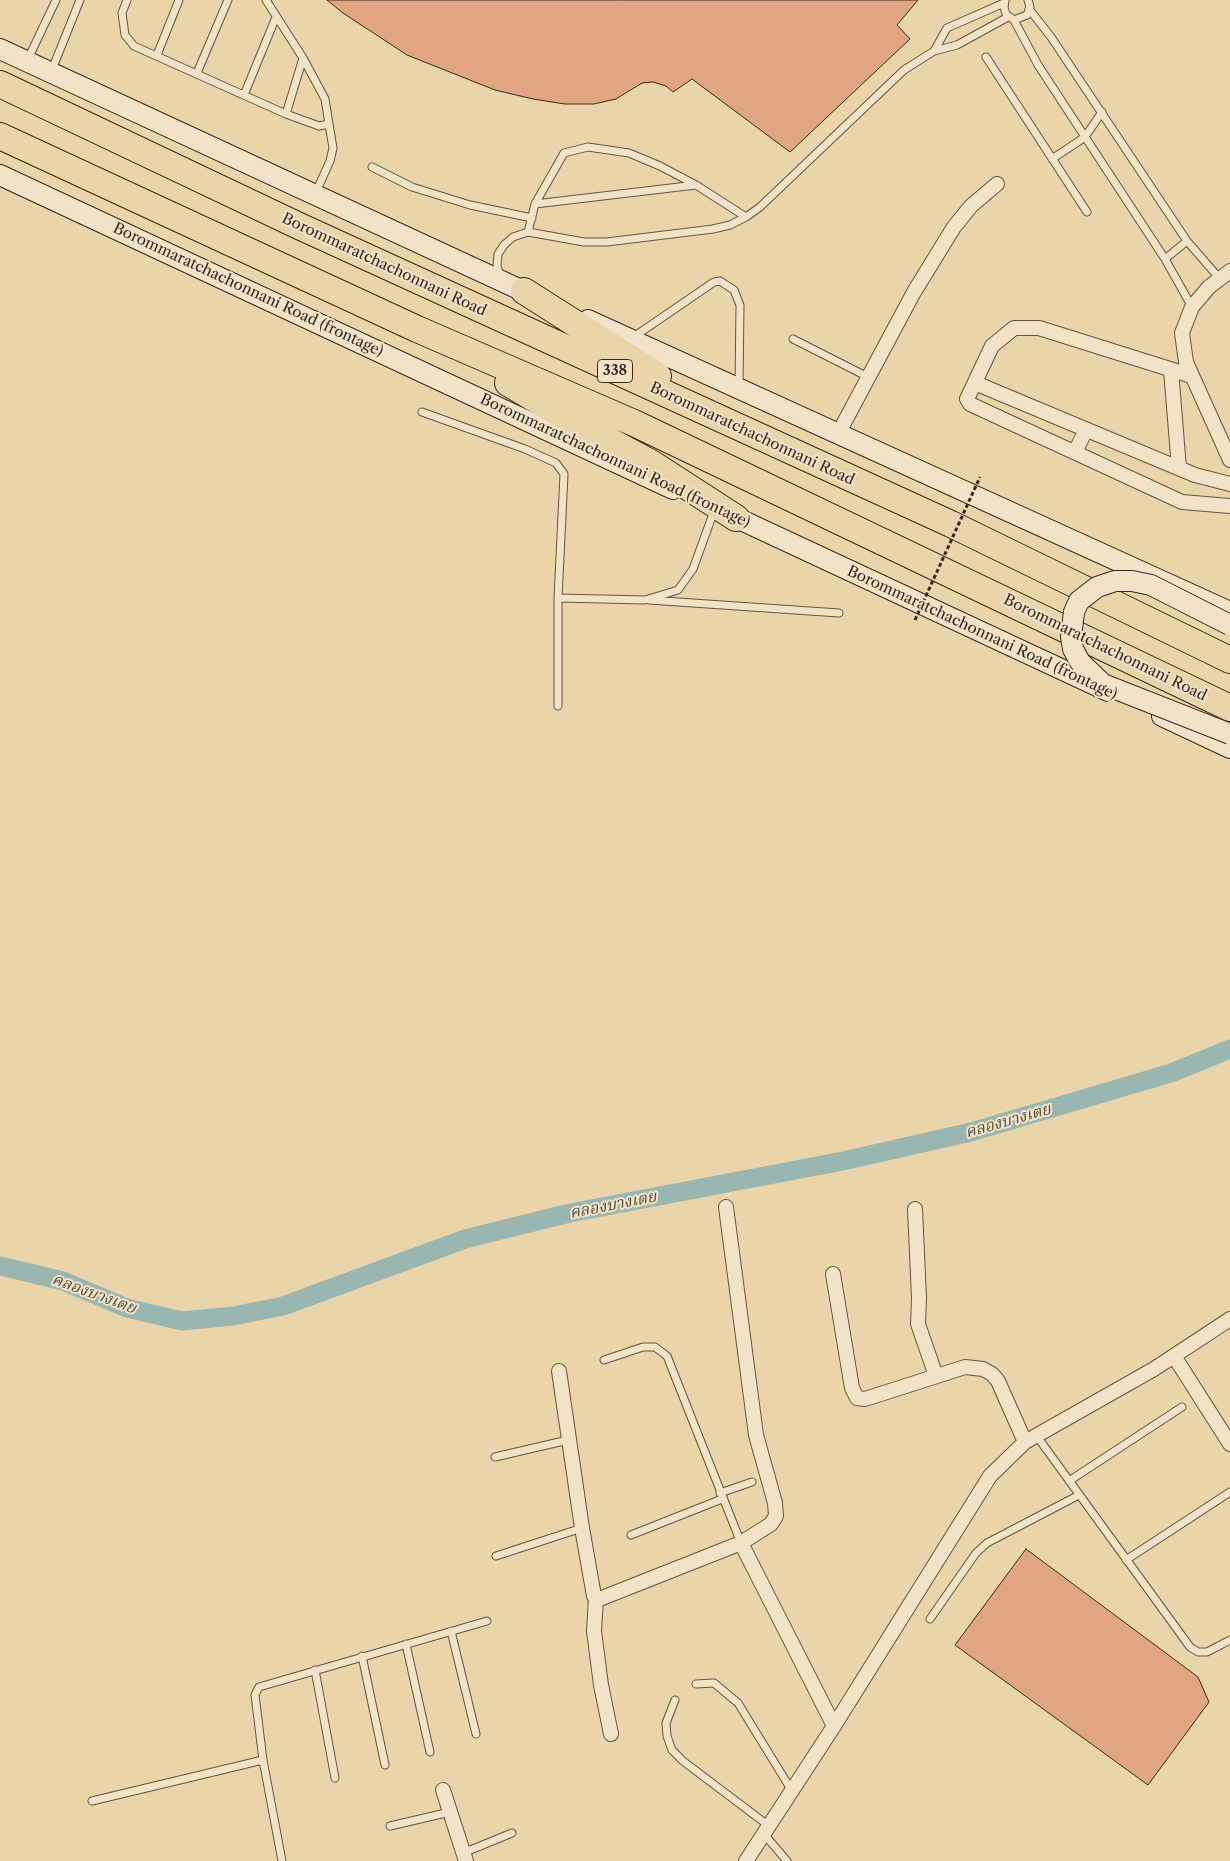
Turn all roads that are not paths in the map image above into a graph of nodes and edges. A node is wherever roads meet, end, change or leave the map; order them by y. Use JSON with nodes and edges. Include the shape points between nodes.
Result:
{"nodes":[{"id":1,"x":56,"y":0,"type":"edge"},
{"id":2,"x":80,"y":0,"type":"edge"},
{"id":3,"x":127,"y":0,"type":"edge"},
{"id":4,"x":179,"y":0,"type":"edge"},
{"id":5,"x":228,"y":0,"type":"edge"},
{"id":6,"x":266,"y":0,"type":"edge"},
{"id":7,"x":1028,"y":0,"type":"edge"},
{"id":8,"x":1004,"y":2,"type":"edge"},
{"id":9,"x":1030,"y":9,"type":"junction"},
{"id":10,"x":276,"y":17,"type":"junction"},
{"id":11,"x":1011,"y":19,"type":"junction"},
{"id":12,"x":0,"y":49,"type":"edge"},
{"id":13,"x":934,"y":50,"type":"junction"},
{"id":14,"x":157,"y":55,"type":"junction"},
{"id":15,"x":986,"y":57,"type":"dead end"},
{"id":16,"x":303,"y":58,"type":"junction"},
{"id":17,"x":26,"y":61,"type":"junction"},
{"id":18,"x":51,"y":73,"type":"junction"},
{"id":19,"x":197,"y":74,"type":"junction"},
{"id":20,"x":0,"y":84,"type":"edge"},
{"id":21,"x":244,"y":95,"type":"junction"},
{"id":22,"x":1102,"y":112,"type":"junction"},
{"id":23,"x":286,"y":114,"type":"junction"},
{"id":24,"x":329,"y":124,"type":"junction"},
{"id":25,"x":0,"y":136,"type":"edge"},
{"id":26,"x":1085,"y":137,"type":"junction"},
{"id":27,"x":1052,"y":159,"type":"junction"},
{"id":28,"x":372,"y":167,"type":"dead end"},
{"id":29,"x":0,"y":175,"type":"edge"},
{"id":30,"x":997,"y":184,"type":"dead end"},
{"id":31,"x":696,"y":185,"type":"junction"},
{"id":32,"x":314,"y":195,"type":"junction"},
{"id":33,"x":535,"y":204,"type":"junction"},
{"id":34,"x":1087,"y":212,"type":"dead end"},
{"id":35,"x":746,"y":217,"type":"junction"},
{"id":36,"x":532,"y":218,"type":"junction"},
{"id":37,"x":528,"y":232,"type":"junction"},
{"id":38,"x":1187,"y":241,"type":"junction"},
{"id":39,"x":1165,"y":259,"type":"junction"},
{"id":40,"x":1225,"y":275,"type":"edge"},
{"id":41,"x":513,"y":286,"type":"junction"},
{"id":42,"x":1192,"y":307,"type":"junction"},
{"id":43,"x":418,"y":329,"type":"junction"},
{"id":44,"x":630,"y":339,"type":"junction"},
{"id":45,"x":793,"y":339,"type":"dead end"},
{"id":46,"x":1171,"y":370,"type":"junction"},
{"id":47,"x":1192,"y":376,"type":"junction"},
{"id":48,"x":868,"y":377,"type":"junction"},
{"id":49,"x":975,"y":383,"type":"junction"},
{"id":50,"x":739,"y":389,"type":"junction"},
{"id":51,"x":422,"y":412,"type":"dead end"},
{"id":52,"x":736,"y":426,"type":"junction"},
{"id":53,"x":1086,"y":430,"type":"junction"},
{"id":54,"x":838,"y":434,"type":"junction"},
{"id":55,"x":1075,"y":452,"type":"junction"},
{"id":56,"x":1230,"y":460,"type":"edge"},
{"id":57,"x":1179,"y":468,"type":"junction"},
{"id":58,"x":1230,"y":484,"type":"edge"},
{"id":59,"x":1230,"y":506,"type":"edge"},
{"id":60,"x":725,"y":513,"type":"junction"},
{"id":61,"x":558,"y":598,"type":"junction"},
{"id":62,"x":639,"y":600,"type":"junction"},
{"id":63,"x":1230,"y":612,"type":"edge"},
{"id":64,"x":839,"y":613,"type":"dead end"},
{"id":65,"x":1230,"y":625,"type":"edge"},
{"id":66,"x":1230,"y":660,"type":"edge"},
{"id":67,"x":558,"y":706,"type":"dead end"},
{"id":68,"x":1230,"y":708,"type":"edge"},
{"id":69,"x":1230,"y":734,"type":"edge"},
{"id":70,"x":1230,"y":748,"type":"edge"},
{"id":71,"x":726,"y":1207,"type":"dead end"},
{"id":72,"x":915,"y":1209,"type":"dead end"},
{"id":73,"x":833,"y":1274,"type":"dead end"},
{"id":74,"x":1230,"y":1319,"type":"edge"},
{"id":75,"x":1174,"y":1356,"type":"junction"},
{"id":76,"x":604,"y":1360,"type":"dead end"},
{"id":77,"x":559,"y":1371,"type":"dead end"},
{"id":78,"x":936,"y":1376,"type":"junction"},
{"id":79,"x":1182,"y":1407,"type":"dead end"},
{"id":80,"x":1030,"y":1439,"type":"junction"},
{"id":81,"x":568,"y":1440,"type":"junction"},
{"id":82,"x":1230,"y":1444,"type":"edge"},
{"id":83,"x":495,"y":1457,"type":"dead end"},
{"id":84,"x":1069,"y":1481,"type":"junction"},
{"id":85,"x":752,"y":1482,"type":"dead end"},
{"id":86,"x":1230,"y":1492,"type":"edge"},
{"id":87,"x":1079,"y":1495,"type":"junction"},
{"id":88,"x":721,"y":1496,"type":"junction"},
{"id":89,"x":582,"y":1528,"type":"junction"},
{"id":90,"x":631,"y":1535,"type":"dead end"},
{"id":91,"x":741,"y":1542,"type":"junction"},
{"id":92,"x":496,"y":1556,"type":"dead end"},
{"id":93,"x":1126,"y":1560,"type":"junction"},
{"id":94,"x":596,"y":1598,"type":"junction"},
{"id":95,"x":930,"y":1619,"type":"dead end"},
{"id":96,"x":487,"y":1621,"type":"dead end"},
{"id":97,"x":451,"y":1632,"type":"junction"},
{"id":98,"x":1230,"y":1640,"type":"edge"},
{"id":99,"x":406,"y":1644,"type":"junction"},
{"id":100,"x":362,"y":1656,"type":"junction"},
{"id":101,"x":315,"y":1670,"type":"junction"},
{"id":102,"x":696,"y":1684,"type":"dead end"},
{"id":103,"x":675,"y":1700,"type":"dead end"},
{"id":104,"x":834,"y":1726,"type":"junction"},
{"id":105,"x":476,"y":1734,"type":"dead end"},
{"id":106,"x":611,"y":1734,"type":"dead end"},
{"id":107,"x":430,"y":1752,"type":"dead end"},
{"id":108,"x":263,"y":1760,"type":"junction"},
{"id":109,"x":385,"y":1765,"type":"dead end"},
{"id":110,"x":335,"y":1778,"type":"dead end"},
{"id":111,"x":442,"y":1790,"type":"dead end"},
{"id":112,"x":792,"y":1791,"type":"junction"},
{"id":113,"x":92,"y":1801,"type":"dead end"},
{"id":114,"x":450,"y":1812,"type":"junction"},
{"id":115,"x":390,"y":1826,"type":"dead end"},
{"id":116,"x":767,"y":1830,"type":"junction"},
{"id":117,"x":512,"y":1833,"type":"dead end"},
{"id":118,"x":465,"y":1857,"type":"edge"},
{"id":119,"x":282,"y":1861,"type":"edge"},
{"id":120,"x":746,"y":1861,"type":"edge"},
{"id":121,"x":788,"y":1861,"type":"edge"}],
"edges":[{"from":1,"to":17,"type":"lane"},
{"from":2,"to":18,"type":"lane"},
{"from":3,"to":14,"type":"lane","via":[[122,13],[124,35],[134,46]]},
{"from":4,"to":14,"type":"lane"},
{"from":5,"to":19,"type":"lane"},
{"from":6,"to":10,"type":"lane"},
{"from":7,"to":9,"type":"lane"},
{"from":8,"to":11,"type":"lane"},
{"from":8,"to":13,"type":"lane","via":[[947,28]]},
{"from":9,"to":11,"type":"lane","via":[[1025,17]]},
{"from":9,"to":22,"type":"lane"},
{"from":10,"to":16,"type":"lane"},
{"from":10,"to":21,"type":"lane"},
{"from":11,"to":13,"type":"lane","via":[[957,45]]},
{"from":11,"to":26,"type":"lane"},
{"from":12,"to":17,"type":"main road","number":"338"},
{"from":13,"to":35,"type":"lane","via":[[892,80]]},
{"from":14,"to":19,"type":"lane"},
{"from":15,"to":27,"type":"lane"},
{"from":16,"to":23,"type":"lane"},
{"from":16,"to":24,"type":"lane","via":[[325,100]]},
{"from":17,"to":18,"type":"main road","number":"338"},
{"from":18,"to":32,"type":"main road","number":"338"},
{"from":19,"to":21,"type":"lane"},
{"from":20,"to":52,"type":"highway","name":"Borommaratchachonnani Road","number":"338","via":[[299,226]]},
{"from":21,"to":23,"type":"lane"},
{"from":22,"to":26,"type":"lane"},
{"from":22,"to":38,"type":"lane"},
{"from":23,"to":24,"type":"lane","via":[[319,126]]},
{"from":24,"to":32,"type":"lane","via":[[333,148]]},
{"from":25,"to":43,"type":"highway","name":"Borommaratchachonnani Road"},
{"from":26,"to":27,"type":"lane"},
{"from":26,"to":39,"type":"lane"},
{"from":27,"to":34,"type":"lane"},
{"from":28,"to":36,"type":"lane","via":[[420,190]]},
{"from":29,"to":60,"type":"main road","name":"Borommaratchachonnani Road (frontage)"},
{"from":30,"to":48,"type":"street","via":[[971,206],[954,227]]},
{"from":31,"to":33,"type":"lane"},
{"from":31,"to":33,"type":"lane","via":[[629,153],[588,147],[564,153]]},
{"from":31,"to":35,"type":"lane"},
{"from":32,"to":41,"type":"main road","number":"338"},
{"from":33,"to":36,"type":"lane"},
{"from":35,"to":37,"type":"lane","via":[[713,229],[607,242]]},
{"from":36,"to":37,"type":"lane"},
{"from":37,"to":41,"type":"lane","via":[[513,237],[498,254],[497,266]]},
{"from":38,"to":39,"type":"lane"},
{"from":38,"to":40,"type":"lane"},
{"from":39,"to":42,"type":"lane"},
{"from":40,"to":42,"type":"street","via":[[1209,287]]},
{"from":41,"to":44,"type":"main road","number":"338"},
{"from":41,"to":52,"type":"highway"},
{"from":42,"to":47,"type":"street","via":[[1182,333],[1186,362]]},
{"from":43,"to":60,"type":"highway","via":[[569,420],[651,463]]},
{"from":43,"to":68,"type":"highway","name":"Borommaratchachonnani Road","via":[[634,423]]},
{"from":44,"to":50,"type":"main road","number":"338"},
{"from":44,"to":50,"type":"lane","via":[[720,281],[734,290],[740,305]]},
{"from":45,"to":48,"type":"lane"},
{"from":46,"to":47,"type":"street"},
{"from":46,"to":49,"type":"street","via":[[1039,328],[1024,327],[1014,328],[992,346]]},
{"from":46,"to":57,"type":"street"},
{"from":47,"to":56,"type":"street"},
{"from":48,"to":54,"type":"street"},
{"from":49,"to":53,"type":"street"},
{"from":49,"to":55,"type":"street","via":[[967,399],[970,404]]},
{"from":50,"to":54,"type":"main road","number":"338"},
{"from":51,"to":61,"type":"lane","via":[[556,463],[564,474]]},
{"from":52,"to":66,"type":"highway","name":"Borommaratchachonnani Road","number":"338","via":[[951,524]]},
{"from":53,"to":55,"type":"street"},
{"from":53,"to":57,"type":"street"},
{"from":54,"to":63,"type":"main road","number":"338"},
{"from":55,"to":59,"type":"street","via":[[1182,502]]},
{"from":57,"to":58,"type":"street"},
{"from":60,"to":62,"type":"lane","via":[[678,590]]},
{"from":60,"to":70,"type":"main road","name":"Borommaratchachonnani Road (frontage)"},
{"from":61,"to":62,"type":"lane"},
{"from":61,"to":67,"type":"lane"},
{"from":62,"to":64,"type":"lane"},
{"from":65,"to":69,"type":"main road","bridge":true,"via":[[1151,585],[1115,581],[1098,587],[1079,601],[1071,637],[1072,649],[1080,662],[1103,684]]},
{"from":71,"to":91,"type":"street","via":[[756,1435],[776,1516],[771,1524]]},
{"from":72,"to":78,"type":"street","via":[[918,1324]]},
{"from":73,"to":78,"type":"street","via":[[856,1398],[865,1399]]},
{"from":74,"to":75,"type":"street"},
{"from":75,"to":80,"type":"street"},
{"from":75,"to":82,"type":"street"},
{"from":76,"to":88,"type":"lane","via":[[643,1347],[662,1350]]},
{"from":77,"to":81,"type":"street"},
{"from":78,"to":80,"type":"street","via":[[965,1367],[983,1369],[992,1374]]},
{"from":79,"to":84,"type":"lane"},
{"from":80,"to":84,"type":"lane"},
{"from":80,"to":104,"type":"street","via":[[990,1476]]},
{"from":81,"to":83,"type":"lane"},
{"from":81,"to":89,"type":"street"},
{"from":84,"to":87,"type":"lane"},
{"from":85,"to":88,"type":"lane"},
{"from":86,"to":93,"type":"lane"},
{"from":87,"to":93,"type":"lane"},
{"from":87,"to":95,"type":"lane","via":[[987,1542]]},
{"from":88,"to":90,"type":"lane"},
{"from":88,"to":91,"type":"lane"},
{"from":89,"to":92,"type":"lane"},
{"from":89,"to":94,"type":"street"},
{"from":91,"to":94,"type":"street"},
{"from":91,"to":104,"type":"street"},
{"from":93,"to":98,"type":"lane","via":[[1190,1648],[1207,1652]]},
{"from":94,"to":106,"type":"street","via":[[594,1631]]},
{"from":96,"to":97,"type":"lane"},
{"from":97,"to":99,"type":"lane"},
{"from":97,"to":105,"type":"lane"},
{"from":99,"to":100,"type":"lane"},
{"from":99,"to":107,"type":"lane"},
{"from":100,"to":101,"type":"lane"},
{"from":100,"to":109,"type":"lane"},
{"from":101,"to":108,"type":"lane","via":[[264,1684],[257,1691]]},
{"from":101,"to":110,"type":"lane"},
{"from":102,"to":112,"type":"lane","via":[[714,1683],[738,1703]]},
{"from":103,"to":116,"type":"lane","via":[[666,1723],[672,1750]]},
{"from":104,"to":112,"type":"street"},
{"from":108,"to":113,"type":"lane"},
{"from":108,"to":119,"type":"lane"},
{"from":111,"to":114,"type":"street"},
{"from":112,"to":116,"type":"street"},
{"from":114,"to":115,"type":"lane"},
{"from":114,"to":118,"type":"street"},
{"from":116,"to":120,"type":"street"},
{"from":116,"to":121,"type":"lane"},
{"from":117,"to":118,"type":"lane"}]}
